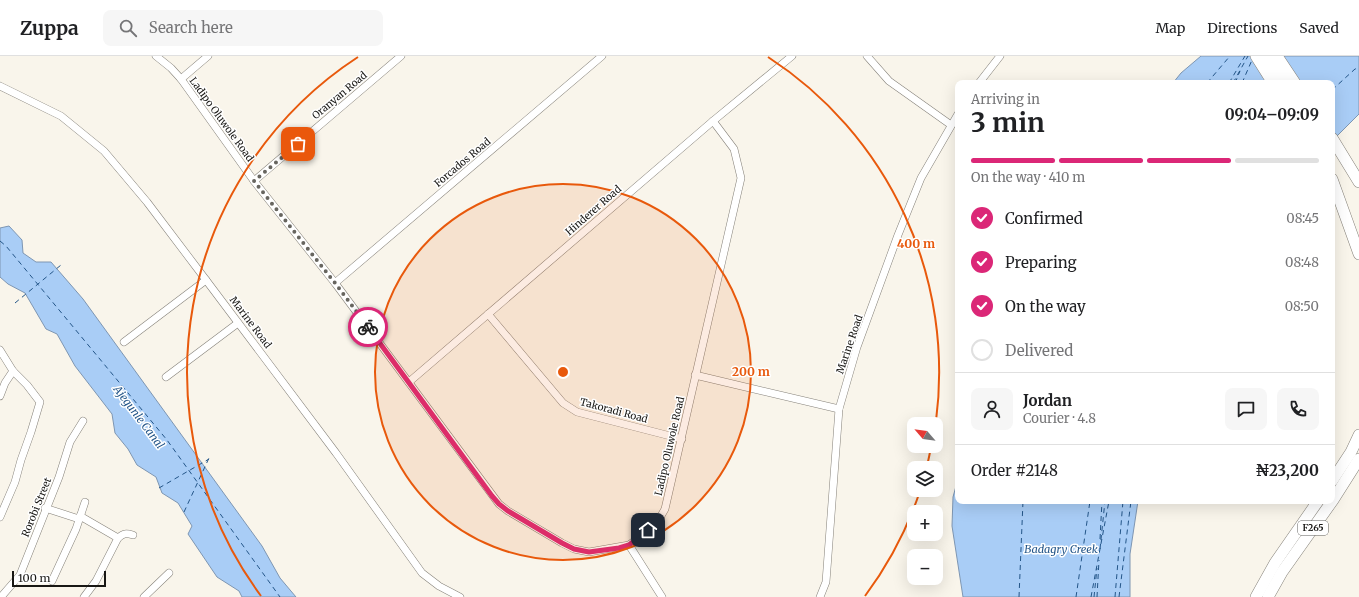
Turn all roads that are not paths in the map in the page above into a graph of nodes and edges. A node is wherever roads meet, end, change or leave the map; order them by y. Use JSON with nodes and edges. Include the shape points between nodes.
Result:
{"nodes":[{"id":1,"x":156,"y":56,"type":"edge"},
{"id":2,"x":208,"y":56,"type":"edge"},
{"id":3,"x":401,"y":56,"type":"edge"},
{"id":4,"x":602,"y":56,"type":"edge"},
{"id":5,"x":792,"y":56,"type":"edge"},
{"id":6,"x":867,"y":56,"type":"edge"},
{"id":7,"x":1000,"y":56,"type":"edge"},
{"id":8,"x":1256,"y":56,"type":"edge"},
{"id":9,"x":1266,"y":56,"type":"edge"},
{"id":10,"x":1277,"y":56,"type":"edge"},
{"id":11,"x":1286,"y":56,"type":"edge"},
{"id":12,"x":181,"y":79,"type":"junction"},
{"id":13,"x":981,"y":80,"type":"edge"},
{"id":14,"x":1272,"y":80,"type":"edge"},
{"id":15,"x":1281,"y":80,"type":"edge"},
{"id":16,"x":1293,"y":80,"type":"edge"},
{"id":17,"x":1301,"y":80,"type":"edge"},
{"id":18,"x":0,"y":86,"type":"edge"},
{"id":19,"x":955,"y":119,"type":"edge"},
{"id":20,"x":713,"y":121,"type":"junction"},
{"id":21,"x":951,"y":125,"type":"junction"},
{"id":22,"x":1335,"y":143,"type":"edge"},
{"id":23,"x":254,"y":181,"type":"junction"},
{"id":24,"x":1359,"y":182,"type":"edge"},
{"id":25,"x":1335,"y":187,"type":"edge"},
{"id":26,"x":1359,"y":254,"type":"edge"},
{"id":27,"x":206,"y":280,"type":"junction"},
{"id":28,"x":335,"y":283,"type":"junction"},
{"id":29,"x":488,"y":314,"type":"junction"},
{"id":30,"x":238,"y":323,"type":"junction"},
{"id":31,"x":124,"y":342,"type":"dead end"},
{"id":32,"x":0,"y":350,"type":"edge"},
{"id":33,"x":13,"y":370,"type":"junction"},
{"id":34,"x":695,"y":375,"type":"junction"},
{"id":35,"x":166,"y":377,"type":"dead end"},
{"id":36,"x":409,"y":382,"type":"junction"},
{"id":37,"x":0,"y":396,"type":"edge"},
{"id":38,"x":839,"y":409,"type":"junction"},
{"id":39,"x":83,"y":421,"type":"dead end"},
{"id":40,"x":1359,"y":435,"type":"edge"},
{"id":41,"x":682,"y":439,"type":"junction"},
{"id":42,"x":1359,"y":460,"type":"edge"},
{"id":43,"x":1335,"y":476,"type":"edge"},
{"id":44,"x":1335,"y":497,"type":"edge"},
{"id":45,"x":85,"y":502,"type":"dead end"},
{"id":46,"x":1316,"y":504,"type":"edge"},
{"id":47,"x":1330,"y":504,"type":"edge"},
{"id":48,"x":45,"y":508,"type":"junction"},
{"id":49,"x":0,"y":517,"type":"edge"},
{"id":50,"x":79,"y":518,"type":"junction"},
{"id":51,"x":133,"y":536,"type":"dead end"},
{"id":52,"x":118,"y":538,"type":"junction"},
{"id":53,"x":629,"y":545,"type":"junction"},
{"id":54,"x":169,"y":573,"type":"dead end"},
{"id":55,"x":52,"y":580,"type":"dead end"},
{"id":56,"x":3,"y":596,"type":"edge"},
{"id":57,"x":84,"y":597,"type":"edge"},
{"id":58,"x":144,"y":597,"type":"edge"},
{"id":59,"x":460,"y":597,"type":"edge"},
{"id":60,"x":662,"y":597,"type":"edge"},
{"id":61,"x":820,"y":597,"type":"edge"},
{"id":62,"x":1256,"y":597,"type":"edge"},
{"id":63,"x":1268,"y":597,"type":"edge"}],
"edges":[{"from":1,"to":12,"type":"street","name":"Ladipo Oluwole Road"},
{"from":2,"to":12,"type":"street"},
{"from":3,"to":23,"type":"street","name":"Oranyan Road"},
{"from":4,"to":28,"type":"street","name":"Forcados Road"},
{"from":5,"to":20,"type":"street","name":"Hinderer Road"},
{"from":6,"to":21,"type":"street","via":[[889,81]]},
{"from":7,"to":13,"type":"street"},
{"from":8,"to":14,"type":"highway"},
{"from":9,"to":15,"type":"highway"},
{"from":10,"to":16,"type":"highway"},
{"from":11,"to":17,"type":"highway"},
{"from":12,"to":23,"type":"street","name":"Ladipo Oluwole Road"},
{"from":18,"to":27,"type":"street","name":"Marine Road","via":[[61,116],[104,151],[147,202]]},
{"from":19,"to":21,"type":"street","name":"Marine Road"},
{"from":20,"to":29,"type":"street","name":"Hinderer Road"},
{"from":20,"to":34,"type":"street","name":"Ladipo Oluwole Road","via":[[734,149],[741,178]]},
{"from":21,"to":38,"type":"street","name":"Marine Road","via":[[921,178],[901,228],[857,348]]},
{"from":22,"to":24,"type":"highway"},
{"from":23,"to":28,"type":"street","name":"Ladipo Oluwole Road"},
{"from":25,"to":26,"type":"highway"},
{"from":27,"to":30,"type":"street","name":"Marine Road"},
{"from":27,"to":31,"type":"street"},
{"from":28,"to":36,"type":"street","name":"Ladipo Oluwole Road"},
{"from":29,"to":36,"type":"street","name":"Hinderer Road"},
{"from":29,"to":41,"type":"street","name":"Takoradi Road","via":[[563,403],[577,412]]},
{"from":30,"to":35,"type":"street"},
{"from":30,"to":59,"type":"street","name":"Marine Road","via":[[422,573]]},
{"from":32,"to":33,"type":"street"},
{"from":33,"to":37,"type":"street"},
{"from":33,"to":49,"type":"street","via":[[40,400],[40,404],[15,482]]},
{"from":34,"to":38,"type":"street"},
{"from":34,"to":41,"type":"street","name":"Ladipo Oluwole Road"},
{"from":36,"to":53,"type":"street","name":"Ladipo Oluwole Road","via":[[492,496],[508,511],[574,549],[589,552]]},
{"from":38,"to":61,"type":"street","name":"Marine Road","via":[[826,582]]},
{"from":39,"to":48,"type":"street","name":"Rorobi Street","via":[[70,442]]},
{"from":40,"to":43,"type":"highway"},
{"from":41,"to":53,"type":"street","name":"Ladipo Oluwole Road","via":[[665,509],[658,520]]},
{"from":42,"to":44,"type":"highway","number":"F265"},
{"from":45,"to":50,"type":"street"},
{"from":46,"to":62,"type":"highway","number":"F265","via":[[1275,563]]},
{"from":47,"to":63,"type":"highway","number":"F265","via":[[1282,572]]},
{"from":48,"to":50,"type":"street"},
{"from":48,"to":56,"type":"street","name":"Rorobi Street","via":[[20,575]]},
{"from":50,"to":52,"type":"street"},
{"from":50,"to":55,"type":"street"},
{"from":51,"to":52,"type":"street","via":[[127,533]]},
{"from":52,"to":57,"type":"street","via":[[96,582]]},
{"from":53,"to":60,"type":"street"},
{"from":54,"to":58,"type":"street"}]}
